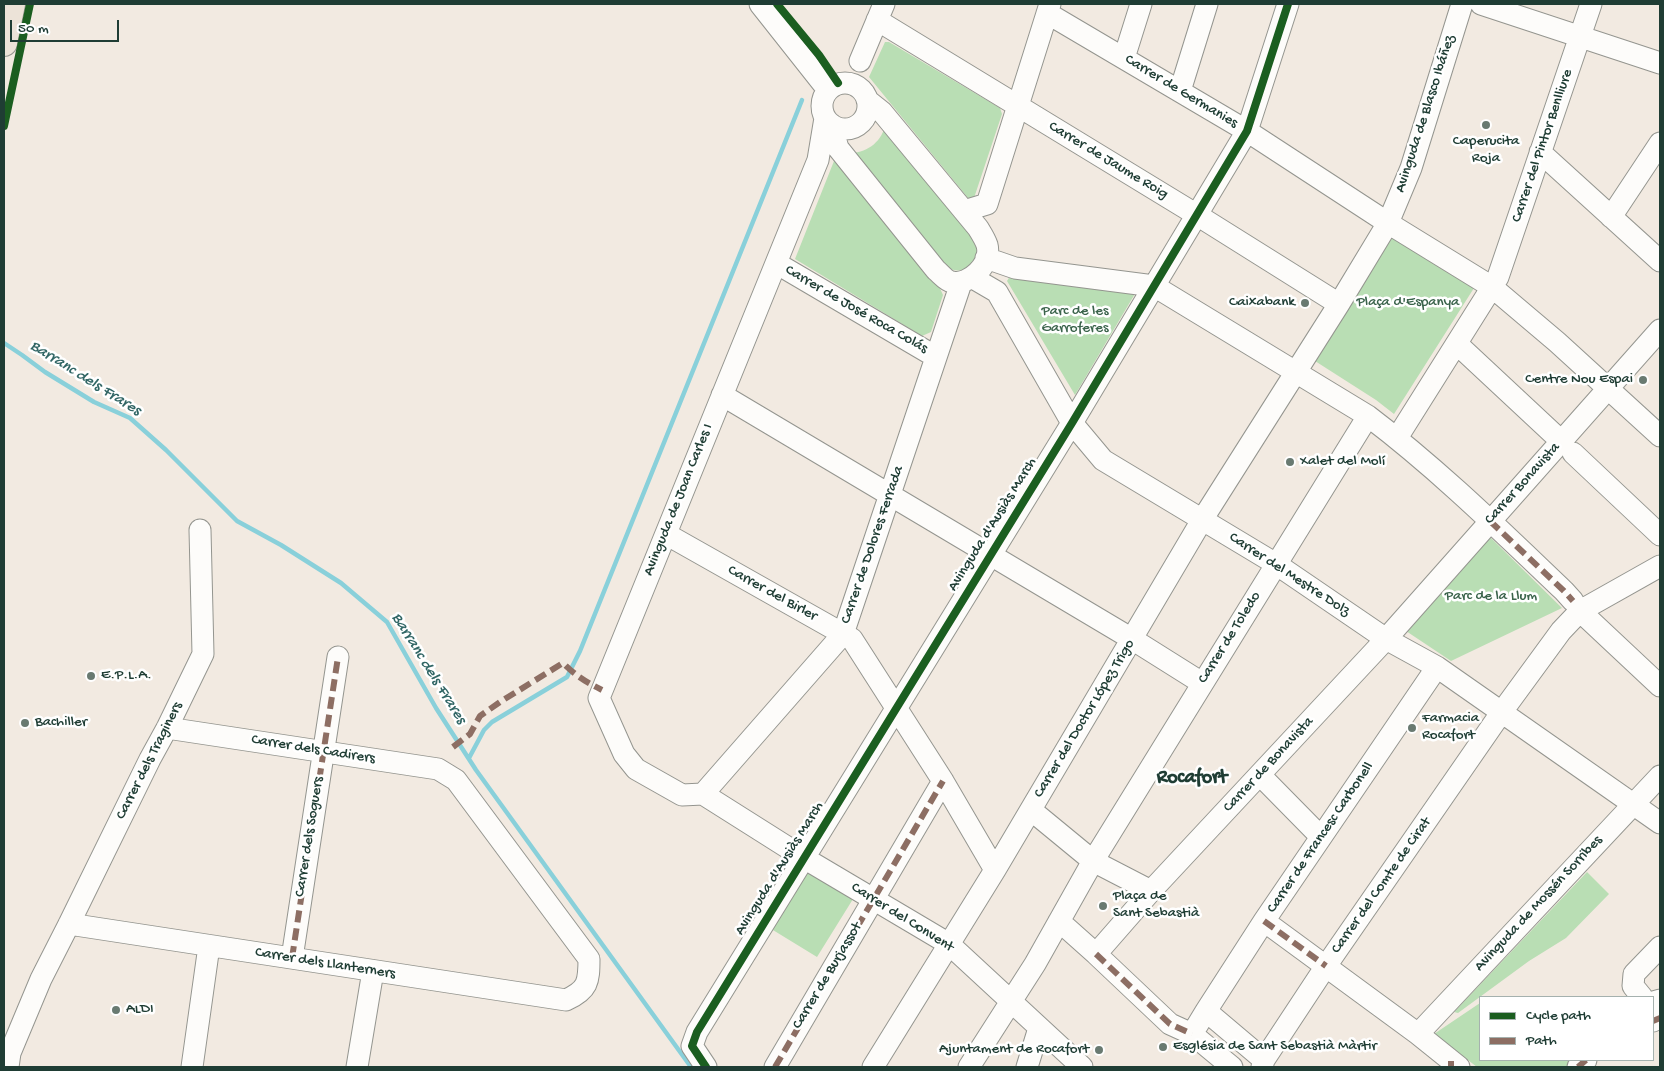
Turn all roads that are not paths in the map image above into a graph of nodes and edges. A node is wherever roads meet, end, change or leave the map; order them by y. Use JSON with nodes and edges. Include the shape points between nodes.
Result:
{"nodes":[{"id":1,"x":12,"y":4,"type":"edge"},
{"id":2,"x":760,"y":4,"type":"edge"},
{"id":3,"x":1141,"y":4,"type":"edge"},
{"id":4,"x":1207,"y":4,"type":"edge"},
{"id":5,"x":1288,"y":4,"type":"edge"},
{"id":6,"x":1462,"y":4,"type":"edge"},
{"id":7,"x":1481,"y":4,"type":"edge"},
{"id":8,"x":1591,"y":4,"type":"edge"},
{"id":9,"x":1049,"y":8,"type":"edge"},
{"id":10,"x":880,"y":12,"type":"edge"},
{"id":11,"x":1580,"y":37,"type":"junction"},
{"id":12,"x":4,"y":43,"type":"edge"},
{"id":13,"x":1124,"y":58,"type":"junction"},
{"id":14,"x":860,"y":61,"type":"junction"},
{"id":15,"x":1660,"y":63,"type":"edge"},
{"id":16,"x":835,"y":86,"type":"junction"},
{"id":17,"x":1180,"y":91,"type":"junction"},
{"id":18,"x":866,"y":96,"type":"junction"},
{"id":19,"x":1018,"y":107,"type":"junction"},
{"id":20,"x":831,"y":129,"type":"junction"},
{"id":21,"x":1247,"y":131,"type":"junction"},
{"id":22,"x":1660,"y":143,"type":"edge"},
{"id":23,"x":1540,"y":152,"type":"junction"},
{"id":24,"x":964,"y":211,"type":"junction"},
{"id":25,"x":1197,"y":215,"type":"junction"},
{"id":26,"x":1611,"y":217,"type":"junction"},
{"id":27,"x":1388,"y":223,"type":"junction"},
{"id":28,"x":986,"y":258,"type":"junction"},
{"id":29,"x":1660,"y":261,"type":"edge"},
{"id":30,"x":776,"y":264,"type":"junction"},
{"id":31,"x":967,"y":281,"type":"junction"},
{"id":32,"x":1154,"y":286,"type":"junction"},
{"id":33,"x":1492,"y":287,"type":"junction"},
{"id":34,"x":1339,"y":304,"type":"junction"},
{"id":35,"x":1660,"y":330,"type":"edge"},
{"id":36,"x":1457,"y":344,"type":"junction"},
{"id":37,"x":936,"y":357,"type":"junction"},
{"id":38,"x":1296,"y":371,"type":"junction"},
{"id":39,"x":1608,"y":388,"type":"junction"},
{"id":40,"x":722,"y":395,"type":"junction"},
{"id":41,"x":1368,"y":416,"type":"junction"},
{"id":42,"x":1072,"y":423,"type":"junction"},
{"id":43,"x":1660,"y":436,"type":"edge"},
{"id":44,"x":1397,"y":438,"type":"junction"},
{"id":45,"x":1567,"y":447,"type":"junction"},
{"id":46,"x":889,"y":496,"type":"junction"},
{"id":47,"x":1202,"y":520,"type":"junction"},
{"id":48,"x":1490,"y":521,"type":"junction"},
{"id":49,"x":200,"y":530,"type":"dead end"},
{"id":50,"x":666,"y":534,"type":"junction"},
{"id":51,"x":1660,"y":535,"type":"edge"},
{"id":52,"x":990,"y":555,"type":"junction"},
{"id":53,"x":1276,"y":564,"type":"junction"},
{"id":54,"x":1660,"y":566,"type":"edge"},
{"id":55,"x":1576,"y":606,"type":"junction"},
{"id":56,"x":843,"y":634,"type":"junction"},
{"id":57,"x":1132,"y":638,"type":"junction"},
{"id":58,"x":1386,"y":639,"type":"junction"},
{"id":59,"x":338,"y":657,"type":"dead end"},
{"id":60,"x":1437,"y":667,"type":"junction"},
{"id":61,"x":1202,"y":682,"type":"junction"},
{"id":62,"x":1660,"y":686,"type":"edge"},
{"id":63,"x":896,"y":708,"type":"junction"},
{"id":64,"x":1501,"y":713,"type":"junction"},
{"id":65,"x":167,"y":728,"type":"junction"},
{"id":66,"x":323,"y":751,"type":"junction"},
{"id":67,"x":1260,"y":775,"type":"junction"},
{"id":68,"x":1660,"y":776,"type":"edge"},
{"id":69,"x":943,"y":781,"type":"junction"},
{"id":70,"x":703,"y":794,"type":"junction"},
{"id":71,"x":1633,"y":804,"type":"junction"},
{"id":72,"x":1031,"y":810,"type":"junction"},
{"id":73,"x":1660,"y":823,"type":"edge"},
{"id":74,"x":1321,"y":837,"type":"junction"},
{"id":75,"x":803,"y":858,"type":"junction"},
{"id":76,"x":1092,"y":861,"type":"junction"},
{"id":77,"x":995,"y":870,"type":"junction"},
{"id":78,"x":1151,"y":891,"type":"junction"},
{"id":79,"x":874,"y":898,"type":"junction"},
{"id":80,"x":1059,"y":921,"type":"junction"},
{"id":81,"x":1264,"y":921,"type":"junction"},
{"id":82,"x":69,"y":924,"type":"junction"},
{"id":83,"x":949,"y":944,"type":"junction"},
{"id":84,"x":209,"y":946,"type":"junction"},
{"id":85,"x":1660,"y":946,"type":"edge"},
{"id":86,"x":1096,"y":954,"type":"junction"},
{"id":87,"x":292,"y":958,"type":"junction"},
{"id":88,"x":1326,"y":966,"type":"junction"},
{"id":89,"x":372,"y":971,"type":"junction"},
{"id":90,"x":40,"y":980,"type":"junction"},
{"id":91,"x":580,"y":994,"type":"joint"},
{"id":92,"x":1641,"y":996,"type":"edge"},
{"id":93,"x":1012,"y":1001,"type":"junction"},
{"id":94,"x":1206,"y":1011,"type":"junction"},
{"id":95,"x":1039,"y":1028,"type":"junction"},
{"id":96,"x":1192,"y":1034,"type":"junction"},
{"id":97,"x":1418,"y":1034,"type":"junction"},
{"id":98,"x":4,"y":1035,"type":"edge"},
{"id":99,"x":1263,"y":1064,"type":"edge"},
{"id":100,"x":1454,"y":1065,"type":"edge"},
{"id":101,"x":8,"y":1067,"type":"edge"},
{"id":102,"x":192,"y":1067,"type":"edge"},
{"id":103,"x":358,"y":1067,"type":"edge"},
{"id":104,"x":706,"y":1067,"type":"edge"},
{"id":105,"x":775,"y":1067,"type":"edge"},
{"id":106,"x":874,"y":1067,"type":"edge"},
{"id":107,"x":969,"y":1067,"type":"edge"},
{"id":108,"x":1027,"y":1067,"type":"edge"},
{"id":109,"x":1082,"y":1067,"type":"edge"},
{"id":110,"x":1232,"y":1067,"type":"edge"}],
"edges":[{"from":1,"to":12,"type":"main road"},
{"from":2,"to":16,"type":"street"},
{"from":3,"to":13,"type":"street"},
{"from":4,"to":17,"type":"street"},
{"from":5,"to":21,"type":"street","name":"Avinguda d'Ausiàs March"},
{"from":6,"to":27,"type":"street","name":"Avinguda de Blasco Ibáñez","via":[[1411,168]]},
{"from":7,"to":11,"type":"street"},
{"from":8,"to":11,"type":"street","name":"Carrer del Pintor Benlliure"},
{"from":9,"to":13,"type":"street","name":"Carrer de Germanies"},
{"from":9,"to":19,"type":"street"},
{"from":10,"to":14,"type":"street"},
{"from":10,"to":19,"type":"street","name":"Carrer de Jaume Roig"},
{"from":11,"to":15,"type":"street"},
{"from":11,"to":23,"type":"street","name":"Carrer del Pintor Benlliure"},
{"from":13,"to":17,"type":"street","name":"Carrer de Germanies"},
{"from":14,"to":16,"type":"street"},
{"from":14,"to":18,"type":"street"},
{"from":16,"to":18,"type":"street","via":[[851,83]]},
{"from":16,"to":20,"type":"street","via":[[824,94],[822,102],[823,114]]},
{"from":17,"to":21,"type":"street","name":"Carrer de Germanies"},
{"from":18,"to":20,"type":"street","via":[[868,110],[864,118],[855,126]]},
{"from":18,"to":24,"type":"street"},
{"from":19,"to":24,"type":"street","via":[[987,204]]},
{"from":19,"to":25,"type":"street","name":"Carrer de Jaume Roig"},
{"from":20,"to":30,"type":"street","name":"Avinguda de Joan Carles I"},
{"from":20,"to":31,"type":"street","name":"Carrer del Mestre Dolz","via":[[853,168],[936,270],[949,282]]},
{"from":21,"to":25,"type":"street","name":"Avinguda d'Ausiàs March"},
{"from":21,"to":27,"type":"street","name":"Carrer de Germanies"},
{"from":22,"to":26,"type":"street"},
{"from":23,"to":26,"type":"street"},
{"from":23,"to":33,"type":"street","name":"Carrer del Pintor Benlliure"},
{"from":24,"to":28,"type":"street","via":[[988,246]]},
{"from":25,"to":32,"type":"street","name":"Avinguda d'Ausiàs March"},
{"from":25,"to":34,"type":"street","name":"Carrer de Jaume Roig"},
{"from":26,"to":29,"type":"street"},
{"from":27,"to":33,"type":"street"},
{"from":27,"to":34,"type":"street"},
{"from":28,"to":31,"type":"street","name":"Carrer de Dolores Ferrada","via":[[981,269]]},
{"from":28,"to":32,"type":"street","via":[[1015,268]]},
{"from":30,"to":37,"type":"street","name":"Carrer de José Roca Colás"},
{"from":30,"to":40,"type":"street","name":"Avinguda de Joan Carles I"},
{"from":31,"to":37,"type":"street","name":"Carrer de Dolores Ferrada"},
{"from":31,"to":42,"type":"street","name":"Carrer del Mestre Dolz","via":[[996,292]]},
{"from":32,"to":38,"type":"street"},
{"from":32,"to":42,"type":"street","name":"Avinguda d'Ausiàs March"},
{"from":33,"to":36,"type":"street"},
{"from":33,"to":39,"type":"street"},
{"from":34,"to":38,"type":"street"},
{"from":35,"to":39,"type":"street","name":"Carrer Bonavista"},
{"from":36,"to":44,"type":"street"},
{"from":36,"to":45,"type":"street"},
{"from":37,"to":46,"type":"street","name":"Carrer de Dolores Ferrada"},
{"from":38,"to":41,"type":"street"},
{"from":38,"to":47,"type":"street","name":"Carrer del Doctor López Trigo"},
{"from":39,"to":43,"type":"street"},
{"from":39,"to":45,"type":"street","name":"Carrer Bonavista"},
{"from":40,"to":46,"type":"street"},
{"from":40,"to":50,"type":"street","name":"Avinguda de Joan Carles I"},
{"from":41,"to":44,"type":"street"},
{"from":41,"to":53,"type":"street","name":"Carrer de Toledo"},
{"from":42,"to":47,"type":"street","name":"Carrer del Mestre Dolz","via":[[1103,460]]},
{"from":42,"to":52,"type":"street","name":"Avinguda d'Ausiàs March"},
{"from":44,"to":48,"type":"street"},
{"from":45,"to":48,"type":"street","name":"Carrer Bonavista"},
{"from":45,"to":51,"type":"street"},
{"from":46,"to":52,"type":"street"},
{"from":46,"to":56,"type":"street","name":"Carrer de Dolores Ferrada"},
{"from":47,"to":53,"type":"street","name":"Carrer del Mestre Dolz"},
{"from":47,"to":57,"type":"street","name":"Carrer del Doctor López Trigo"},
{"from":48,"to":55,"type":"street"},
{"from":48,"to":58,"type":"street","name":"Carrer Bonavista"},
{"from":49,"to":65,"type":"street","name":"Carrer dels Traginers","via":[[203,654]]},
{"from":50,"to":56,"type":"street","name":"Carrer del Birler"},
{"from":50,"to":70,"type":"street","name":"Avinguda de Joan Carles I","via":[[599,698],[624,754],[636,769],[682,794]]},
{"from":52,"to":57,"type":"street"},
{"from":52,"to":63,"type":"street","name":"Avinguda d'Ausiàs March"},
{"from":53,"to":58,"type":"street","name":"Carrer del Mestre Dolz"},
{"from":53,"to":61,"type":"street","name":"Carrer de Toledo"},
{"from":54,"to":55,"type":"street","name":"Carrer del Comte de Cirat"},
{"from":55,"to":62,"type":"street"},
{"from":55,"to":64,"type":"street","name":"Carrer del Comte de Cirat"},
{"from":56,"to":63,"type":"street","name":"Carrer del Birler","via":[[852,639]]},
{"from":56,"to":70,"type":"street","name":"Carrer de Dolores Ferrada"},
{"from":57,"to":61,"type":"street"},
{"from":57,"to":72,"type":"street","name":"Carrer del Doctor López Trigo"},
{"from":58,"to":60,"type":"street","name":"Carrer del Mestre Dolz"},
{"from":58,"to":67,"type":"street","name":"Carrer de Bonavista"},
{"from":59,"to":66,"type":"street","name":"Carrer dels Soguers"},
{"from":60,"to":64,"type":"street","name":"Carrer del Mestre Dolz"},
{"from":60,"to":74,"type":"street","name":"Carrer de Francesc Carbonell"},
{"from":61,"to":76,"type":"street","name":"Carrer de Toledo"},
{"from":63,"to":69,"type":"street","name":"Carrer del Birler"},
{"from":63,"to":75,"type":"street","name":"Avinguda d'Ausiàs March"},
{"from":64,"to":71,"type":"street","name":"Carrer del Mestre Dolz"},
{"from":64,"to":88,"type":"street","name":"Carrer del Comte de Cirat"},
{"from":65,"to":66,"type":"street","name":"Carrer dels Cadirers"},
{"from":65,"to":82,"type":"street","name":"Carrer dels Traginers"},
{"from":66,"to":87,"type":"street","name":"Carrer dels Soguers"},
{"from":66,"to":91,"type":"street","name":"Carrer dels Cadirers","via":[[438,769],[456,780],[589,959],[589,977]]},
{"from":67,"to":74,"type":"street"},
{"from":67,"to":78,"type":"street","name":"Carrer de Bonavista"},
{"from":68,"to":71,"type":"street","name":"Avinguda de Mossén Sorribes"},
{"from":69,"to":77,"type":"street","name":"Carrer del Birler"},
{"from":69,"to":79,"type":"street","name":"Carrer de Burjassot"},
{"from":70,"to":75,"type":"street","name":"Carrer del Convent"},
{"from":71,"to":73,"type":"street","name":"Carrer del Mestre Dolz"},
{"from":71,"to":97,"type":"street","name":"Avinguda de Mossén Sorribes"},
{"from":72,"to":76,"type":"street"},
{"from":72,"to":77,"type":"street","name":"Carrer del Doctor López Trigo"},
{"from":74,"to":81,"type":"street","name":"Carrer de Francesc Carbonell"},
{"from":75,"to":79,"type":"street","name":"Carrer del Convent"},
{"from":75,"to":104,"type":"street","name":"Avinguda d'Ausiàs March","via":[[697,1032],[692,1046]]},
{"from":76,"to":78,"type":"street"},
{"from":76,"to":80,"type":"street"},
{"from":77,"to":83,"type":"street","name":"Carrer del Doctor López Trigo"},
{"from":78,"to":86,"type":"street"},
{"from":79,"to":83,"type":"street","name":"Carrer del Convent"},
{"from":79,"to":105,"type":"street","name":"Carrer de Burjassot"},
{"from":80,"to":86,"type":"street"},
{"from":80,"to":93,"type":"street"},
{"from":81,"to":88,"type":"street"},
{"from":81,"to":94,"type":"street","name":"Carrer de Francesc Carbonell"},
{"from":82,"to":84,"type":"street","name":"Carrer dels Llanterners"},
{"from":82,"to":90,"type":"street","name":"Carrer dels Traginers"},
{"from":83,"to":93,"type":"street","name":"Carrer del Convent"},
{"from":83,"to":106,"type":"street","name":"Carrer del Doctor López Trigo"},
{"from":84,"to":87,"type":"street","name":"Carrer dels Llanterners"},
{"from":84,"to":102,"type":"street"},
{"from":85,"to":92,"type":"street","via":[[1634,974],[1633,986]]},
{"from":86,"to":96,"type":"street","via":[[1170,1024]]},
{"from":87,"to":89,"type":"street","name":"Carrer dels Llanterners"},
{"from":88,"to":97,"type":"street"},
{"from":88,"to":99,"type":"street","name":"Carrer del Comte de Cirat"},
{"from":89,"to":91,"type":"street","name":"Carrer dels Llanterners","via":[[566,1000]]},
{"from":89,"to":103,"type":"street"},
{"from":90,"to":98,"type":"street"},
{"from":90,"to":101,"type":"street","via":[[10,1053]]},
{"from":93,"to":95,"type":"street","name":"Carrer del Convent"},
{"from":93,"to":107,"type":"street"},
{"from":94,"to":96,"type":"street","name":"Carrer de Francesc Carbonell"},
{"from":94,"to":99,"type":"street"},
{"from":95,"to":108,"type":"street"},
{"from":95,"to":109,"type":"street","name":"Carrer del Convent"},
{"from":96,"to":110,"type":"street"},
{"from":97,"to":100,"type":"street"}]}
